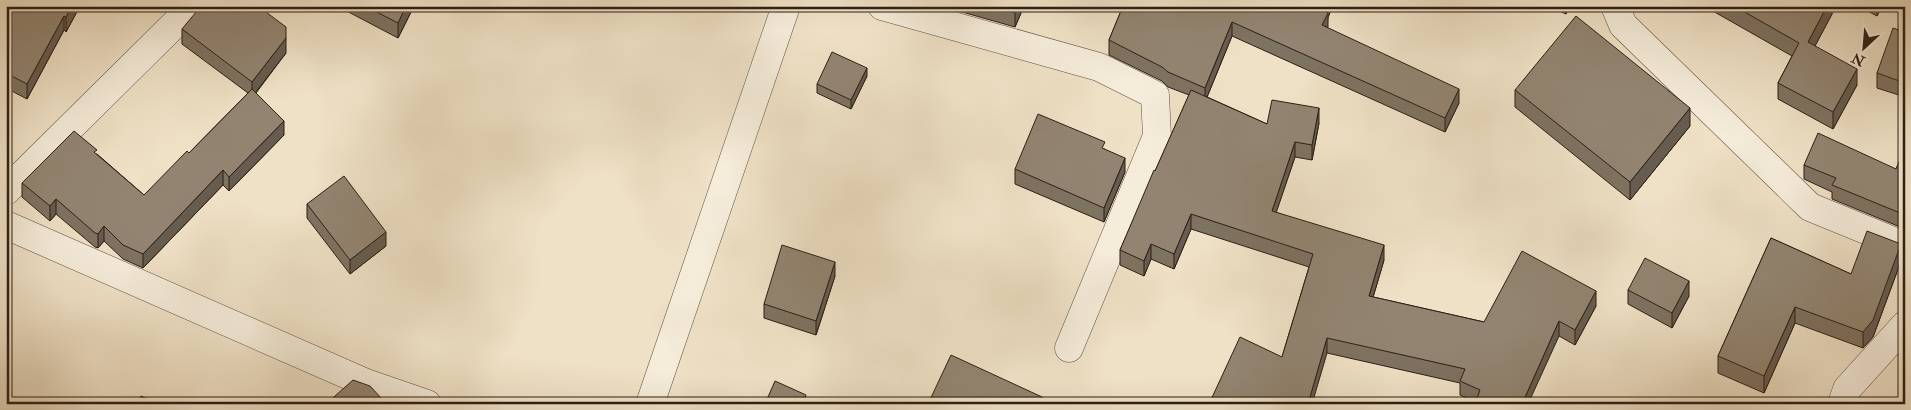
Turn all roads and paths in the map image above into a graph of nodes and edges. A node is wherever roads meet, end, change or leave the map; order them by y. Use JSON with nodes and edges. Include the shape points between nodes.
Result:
{"nodes":[{"id":1,"x":193,"y":6,"type":"edge"},
{"id":2,"x":786,"y":6,"type":"edge"},
{"id":3,"x":882,"y":6,"type":"edge"},
{"id":4,"x":1615,"y":6,"type":"edge"},
{"id":5,"x":6,"y":190,"type":"edge"},
{"id":6,"x":6,"y":225,"type":"edge"},
{"id":7,"x":1905,"y":246,"type":"edge"},
{"id":8,"x":1905,"y":325,"type":"edge"},
{"id":9,"x":1069,"y":348,"type":"dead end"},
{"id":10,"x":427,"y":404,"type":"edge"},
{"id":11,"x":650,"y":404,"type":"edge"},
{"id":12,"x":1842,"y":404,"type":"edge"}],
"edges":[{"from":1,"to":5,"type":"street"},
{"from":2,"to":11,"type":"street"},
{"from":3,"to":9,"type":"street","via":[[1099,67],[1155,94],[1157,136]]},
{"from":4,"to":7,"type":"street","via":[[1623,25],[1810,207]]},
{"from":6,"to":10,"type":"street","via":[[366,383]]},
{"from":8,"to":12,"type":"street","via":[[1847,389]]}]}
